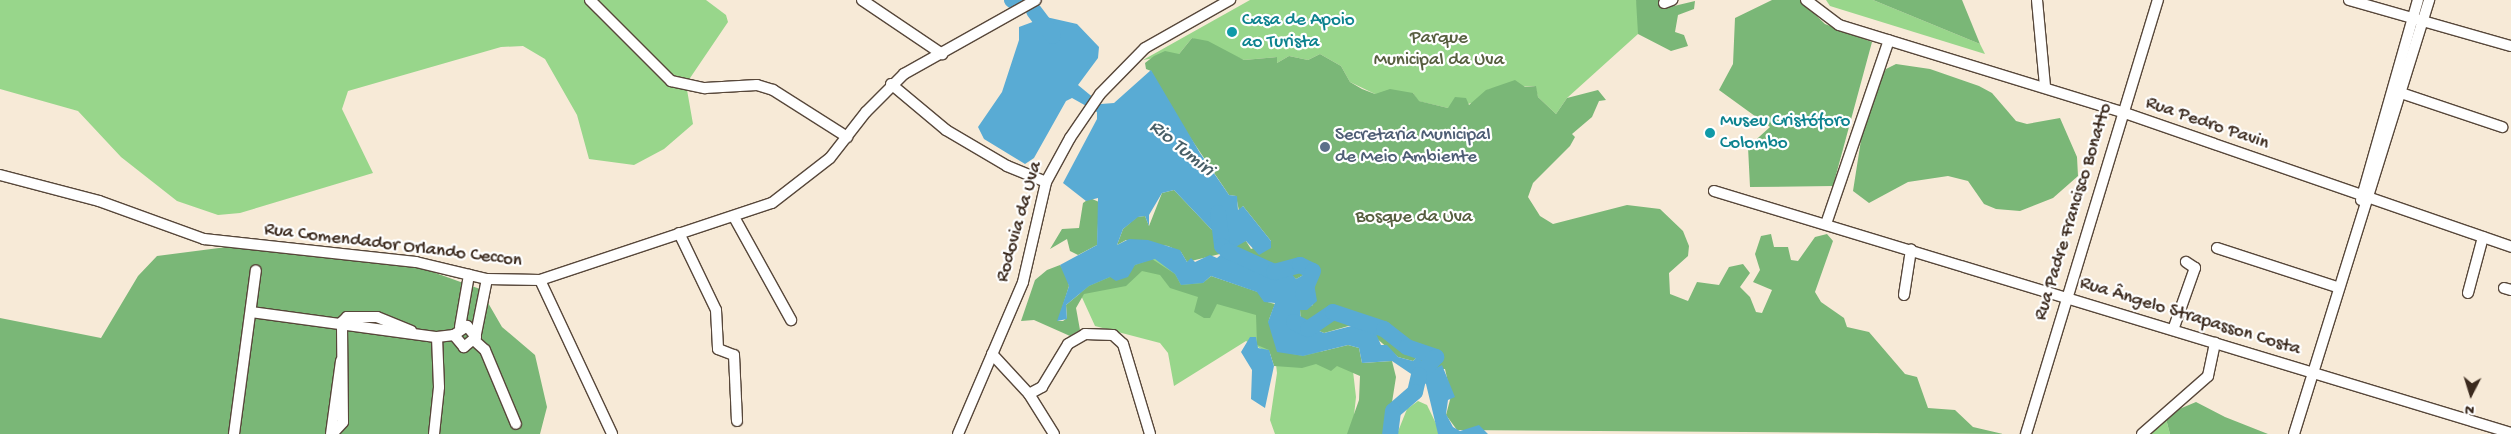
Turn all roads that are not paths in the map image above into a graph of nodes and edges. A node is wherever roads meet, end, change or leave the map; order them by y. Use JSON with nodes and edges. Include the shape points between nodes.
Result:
{"nodes":[{"id":1,"x":590,"y":0,"type":"edge"},
{"id":2,"x":862,"y":0,"type":"edge"},
{"id":3,"x":1036,"y":0,"type":"edge"},
{"id":4,"x":1228,"y":0,"type":"edge"},
{"id":5,"x":1806,"y":0,"type":"edge"},
{"id":6,"x":2037,"y":0,"type":"edge"},
{"id":7,"x":2158,"y":0,"type":"edge"},
{"id":8,"x":2349,"y":0,"type":"edge"},
{"id":9,"x":2418,"y":0,"type":"edge"},
{"id":10,"x":2429,"y":0,"type":"edge"},
{"id":11,"x":2418,"y":19,"type":"junction"},
{"id":12,"x":1889,"y":40,"type":"junction"},
{"id":13,"x":2511,"y":46,"type":"edge"},
{"id":14,"x":942,"y":54,"type":"junction"},
{"id":15,"x":891,"y":84,"type":"junction"},
{"id":16,"x":2045,"y":87,"type":"junction"},
{"id":17,"x":2401,"y":93,"type":"junction"},
{"id":18,"x":2122,"y":112,"type":"junction"},
{"id":19,"x":2502,"y":127,"type":"dead end"},
{"id":20,"x":847,"y":137,"type":"junction"},
{"id":21,"x":0,"y":175,"type":"edge"},
{"id":22,"x":1046,"y":182,"type":"junction"},
{"id":23,"x":1714,"y":191,"type":"dead end"},
{"id":24,"x":2365,"y":195,"type":"junction"},
{"id":25,"x":734,"y":217,"type":"junction"},
{"id":26,"x":1826,"y":224,"type":"junction"},
{"id":27,"x":679,"y":233,"type":"junction"},
{"id":28,"x":2483,"y":237,"type":"junction"},
{"id":29,"x":2511,"y":247,"type":"edge"},
{"id":30,"x":2217,"y":248,"type":"dead end"},
{"id":31,"x":1911,"y":250,"type":"junction"},
{"id":32,"x":2186,"y":262,"type":"dead end"},
{"id":33,"x":256,"y":270,"type":"dead end"},
{"id":34,"x":469,"y":275,"type":"junction"},
{"id":35,"x":487,"y":279,"type":"junction"},
{"id":36,"x":540,"y":280,"type":"junction"},
{"id":37,"x":2338,"y":287,"type":"junction"},
{"id":38,"x":2468,"y":293,"type":"dead end"},
{"id":39,"x":1904,"y":295,"type":"dead end"},
{"id":40,"x":2066,"y":296,"type":"junction"},
{"id":41,"x":465,"y":298,"type":"junction"},
{"id":42,"x":484,"y":300,"type":"junction"},
{"id":43,"x":251,"y":312,"type":"junction"},
{"id":44,"x":791,"y":320,"type":"dead end"},
{"id":45,"x":342,"y":322,"type":"junction"},
{"id":46,"x":2174,"y":330,"type":"junction"},
{"id":47,"x":457,"y":331,"type":"junction"},
{"id":48,"x":437,"y":338,"type":"junction"},
{"id":49,"x":476,"y":338,"type":"junction"},
{"id":50,"x":2215,"y":343,"type":"junction"},
{"id":51,"x":992,"y":354,"type":"junction"},
{"id":52,"x":2312,"y":372,"type":"junction"},
{"id":53,"x":1029,"y":394,"type":"junction"},
{"id":54,"x":737,"y":421,"type":"dead end"},
{"id":55,"x":516,"y":424,"type":"dead end"},
{"id":56,"x":2511,"y":433,"type":"edge"},
{"id":57,"x":234,"y":434,"type":"edge"},
{"id":58,"x":331,"y":434,"type":"edge"},
{"id":59,"x":434,"y":434,"type":"edge"},
{"id":60,"x":612,"y":434,"type":"edge"},
{"id":61,"x":958,"y":434,"type":"edge"},
{"id":62,"x":1054,"y":434,"type":"edge"},
{"id":63,"x":1150,"y":434,"type":"edge"},
{"id":64,"x":2026,"y":434,"type":"edge"},
{"id":65,"x":2142,"y":434,"type":"edge"},
{"id":66,"x":2294,"y":434,"type":"edge"}],
"edges":[{"from":1,"to":20,"type":"street","via":[[671,81],[705,88],[756,84],[773,90]]},
{"from":2,"to":14,"type":"street"},
{"from":3,"to":14,"type":"street","name":"Rua Comendador Orlando Ceccon"},
{"from":4,"to":22,"type":"street","name":"Rodovia da Uva","via":[[1144,48],[1086,113]]},
{"from":5,"to":12,"type":"street","name":"Rua Pedro Pavin","via":[[1839,26]]},
{"from":6,"to":16,"type":"street"},
{"from":7,"to":18,"type":"street","name":"Rua Padre Francisco Bonatto"},
{"from":8,"to":11,"type":"street"},
{"from":9,"to":11,"type":"street"},
{"from":10,"to":11,"type":"street"},
{"from":11,"to":13,"type":"street"},
{"from":11,"to":17,"type":"street"},
{"from":11,"to":24,"type":"street"},
{"from":12,"to":16,"type":"street","name":"Rua Pedro Pavin"},
{"from":12,"to":26,"type":"street"},
{"from":14,"to":15,"type":"street","name":"Rua Comendador Orlando Ceccon"},
{"from":15,"to":20,"type":"street","name":"Rua Comendador Orlando Ceccon"},
{"from":15,"to":22,"type":"street","via":[[946,130],[1007,166]]},
{"from":16,"to":18,"type":"street","name":"Rua Pedro Pavin"},
{"from":17,"to":19,"type":"street"},
{"from":17,"to":24,"type":"street"},
{"from":18,"to":24,"type":"street","name":"Rua Pedro Pavin"},
{"from":18,"to":40,"type":"street","name":"Rua Padre Francisco Bonatto"},
{"from":20,"to":25,"type":"street","name":"Rua Comendador Orlando Ceccon","via":[[809,179],[772,203]]},
{"from":21,"to":34,"type":"street","name":"Rua Comendador Orlando Ceccon","via":[[99,201],[204,238],[416,262]]},
{"from":22,"to":51,"type":"street","name":"Rodovia da Uva","via":[[1030,260]]},
{"from":23,"to":26,"type":"street","name":"Rua Ângelo Strapasson Costa"},
{"from":24,"to":28,"type":"street","name":"Rua Pedro Pavin"},
{"from":24,"to":37,"type":"street"},
{"from":25,"to":27,"type":"street","name":"Rua Comendador Orlando Ceccon"},
{"from":25,"to":44,"type":"street"},
{"from":26,"to":31,"type":"street","name":"Rua Ângelo Strapasson Costa"},
{"from":27,"to":36,"type":"street","name":"Rua Comendador Orlando Ceccon"},
{"from":27,"to":54,"type":"street","via":[[716,310],[718,349],[734,356]]},
{"from":28,"to":29,"type":"street","name":"Rua Pedro Pavin"},
{"from":28,"to":38,"type":"street"},
{"from":30,"to":37,"type":"street"},
{"from":31,"to":39,"type":"street"},
{"from":31,"to":40,"type":"street","name":"Rua Ângelo Strapasson Costa"},
{"from":32,"to":46,"type":"street","via":[[2195,268]]},
{"from":33,"to":43,"type":"street"},
{"from":34,"to":35,"type":"street","name":"Rua Comendador Orlando Ceccon"},
{"from":34,"to":41,"type":"street"},
{"from":35,"to":36,"type":"street","name":"Rua Comendador Orlando Ceccon"},
{"from":35,"to":42,"type":"street"},
{"from":36,"to":60,"type":"street"},
{"from":37,"to":52,"type":"street"},
{"from":40,"to":46,"type":"street","name":"Rua Ângelo Strapasson Costa"},
{"from":40,"to":64,"type":"street","name":"Rua Padre Francisco Bonatto"},
{"from":41,"to":42,"type":"street"},
{"from":41,"to":47,"type":"street"},
{"from":42,"to":49,"type":"street"},
{"from":43,"to":45,"type":"street"},
{"from":43,"to":57,"type":"street"},
{"from":45,"to":48,"type":"street","via":[[347,317],[376,317]]},
{"from":45,"to":58,"type":"street","via":[[341,360]]},
{"from":46,"to":50,"type":"street","name":"Rua Ângelo Strapasson Costa"},
{"from":47,"to":48,"type":"street"},
{"from":47,"to":49,"type":"street","via":[[470,326]]},
{"from":47,"to":49,"type":"street","via":[[461,346]]},
{"from":48,"to":59,"type":"street","via":[[439,387]]},
{"from":49,"to":55,"type":"street","via":[[485,350]]},
{"from":50,"to":52,"type":"street","name":"Rua Ângelo Strapasson Costa"},
{"from":50,"to":65,"type":"street","via":[[2208,376]]},
{"from":51,"to":53,"type":"street"},
{"from":51,"to":61,"type":"street","name":"Rodovia da Uva"},
{"from":52,"to":56,"type":"street","name":"Rua Ângelo Strapasson Costa"},
{"from":52,"to":66,"type":"street"},
{"from":53,"to":62,"type":"street"},
{"from":53,"to":63,"type":"street","via":[[1042,387],[1068,344],[1085,334],[1113,335],[1123,344]]}]}
